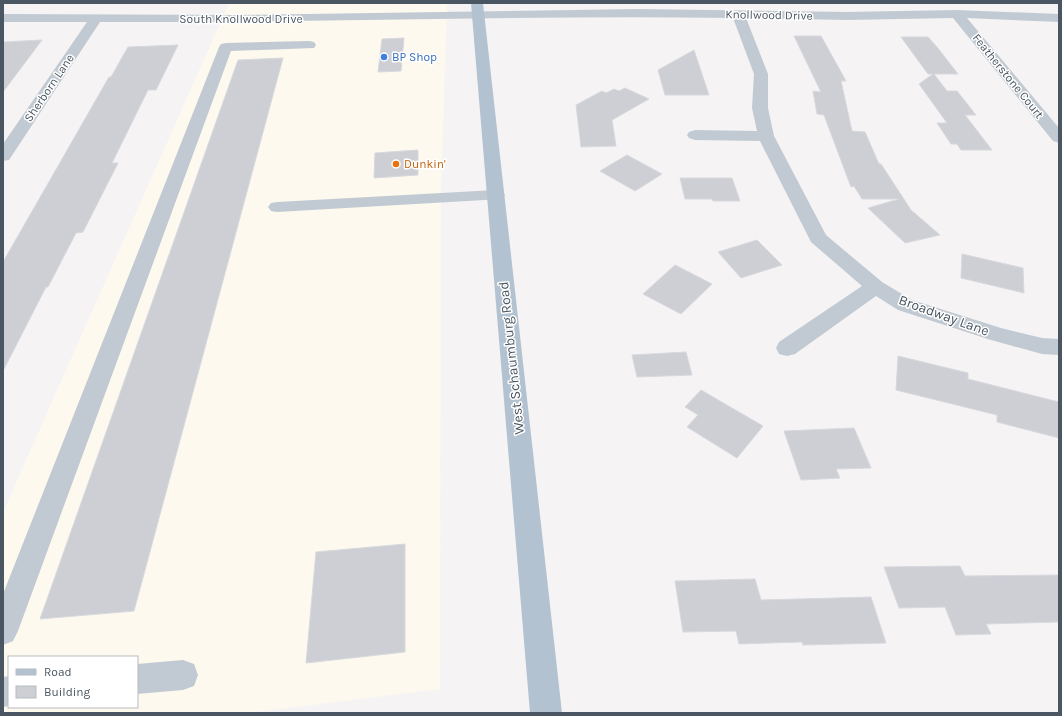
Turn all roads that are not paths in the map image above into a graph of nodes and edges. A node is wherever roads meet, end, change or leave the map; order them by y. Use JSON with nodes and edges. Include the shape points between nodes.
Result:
{"nodes":[{"id":1,"x":837,"y":3,"type":"edge"},
{"id":2,"x":635,"y":8,"type":"edge"},
{"id":3,"x":477,"y":10,"type":"edge"},
{"id":4,"x":738,"y":14,"type":"junction"},
{"id":5,"x":957,"y":14,"type":"junction"},
{"id":6,"x":846,"y":16,"type":"junction"},
{"id":7,"x":3,"y":18,"type":"edge"},
{"id":8,"x":1059,"y":18,"type":"edge"},
{"id":9,"x":96,"y":19,"type":"junction"},
{"id":10,"x":309,"y":44,"type":"dead end"},
{"id":11,"x":695,"y":135,"type":"dead end"},
{"id":12,"x":766,"y":136,"type":"junction"},
{"id":13,"x":1059,"y":138,"type":"edge"},
{"id":14,"x":6,"y":148,"type":"edge"},
{"id":15,"x":496,"y":195,"type":"junction"},
{"id":16,"x":277,"y":207,"type":"dead end"},
{"id":17,"x":875,"y":287,"type":"junction"},
{"id":18,"x":1059,"y":347,"type":"edge"},
{"id":19,"x":787,"y":348,"type":"dead end"},
{"id":20,"x":3,"y":631,"type":"edge"},
{"id":21,"x":183,"y":675,"type":"dead end"},
{"id":22,"x":138,"y":679,"type":"edge"},
{"id":23,"x":546,"y":713,"type":"edge"}],
"edges":[{"from":1,"to":6,"type":"street"},
{"from":2,"to":3,"type":"street","name":"Knollwood Drive"},
{"from":2,"to":4,"type":"street","name":"Knollwood Drive"},
{"from":3,"to":9,"type":"street","name":"South Knollwood Drive","via":[[236,19]]},
{"from":3,"to":15,"type":"main road","name":"West Schaumburg Road"},
{"from":4,"to":6,"type":"street","name":"Knollwood Drive"},
{"from":4,"to":12,"type":"street","name":"Broadway Lane","via":[[761,74],[760,108]]},
{"from":5,"to":6,"type":"street","name":"Knollwood Drive"},
{"from":5,"to":8,"type":"street","name":"Knollwood Drive"},
{"from":5,"to":13,"type":"street","name":"Featherstone Court"},
{"from":7,"to":9,"type":"street","name":"South Knollwood Drive"},
{"from":9,"to":14,"type":"street","name":"Sherborn Lane"},
{"from":10,"to":20,"type":"street","via":[[226,47]]},
{"from":11,"to":12,"type":"street"},
{"from":12,"to":17,"type":"street","name":"Broadway Lane","via":[[818,238]]},
{"from":15,"to":16,"type":"street"},
{"from":15,"to":23,"type":"main road","name":"West Schaumburg Road"},
{"from":17,"to":18,"type":"street","name":"Broadway Lane","via":[[905,305],[999,335],[1042,346]]},
{"from":17,"to":19,"type":"street"},
{"from":21,"to":22,"type":"street"}]}
